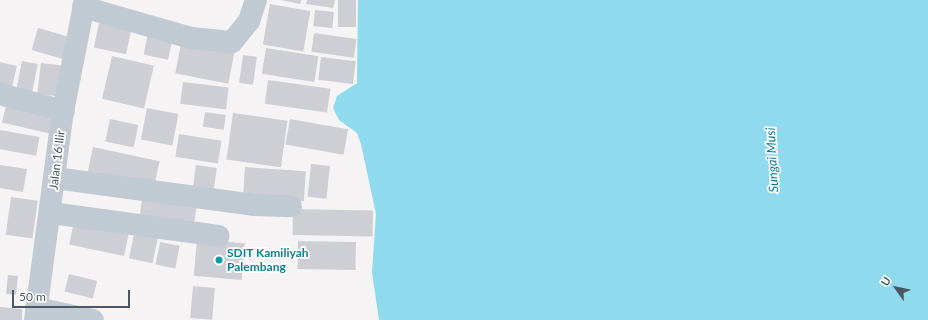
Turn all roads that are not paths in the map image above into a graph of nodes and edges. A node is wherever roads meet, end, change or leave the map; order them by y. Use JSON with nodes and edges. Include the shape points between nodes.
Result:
{"nodes":[{"id":1,"x":256,"y":0,"type":"edge"},
{"id":2,"x":84,"y":3,"type":"edge"},
{"id":3,"x":0,"y":94,"type":"edge"},
{"id":4,"x":64,"y":111,"type":"junction"},
{"id":5,"x":55,"y":178,"type":"junction"},
{"id":6,"x":291,"y":206,"type":"dead end"},
{"id":7,"x":51,"y":213,"type":"junction"},
{"id":8,"x":218,"y":236,"type":"dead end"},
{"id":9,"x":35,"y":314,"type":"edge"},
{"id":10,"x":93,"y":320,"type":"edge"}],
"edges":[{"from":1,"to":2,"type":"street","via":[[249,21],[232,42],[191,38]]},
{"from":2,"to":4,"type":"street","name":"Jalan 16 Ilir"},
{"from":3,"to":4,"type":"street"},
{"from":4,"to":5,"type":"street","name":"Jalan 16 Ilir"},
{"from":5,"to":6,"type":"street","via":[[255,206]]},
{"from":5,"to":7,"type":"street","name":"Jalan 16 Ilir"},
{"from":7,"to":8,"type":"street"},
{"from":7,"to":9,"type":"street","name":"Jalan 16 Ilir"},
{"from":9,"to":10,"type":"street"}]}
